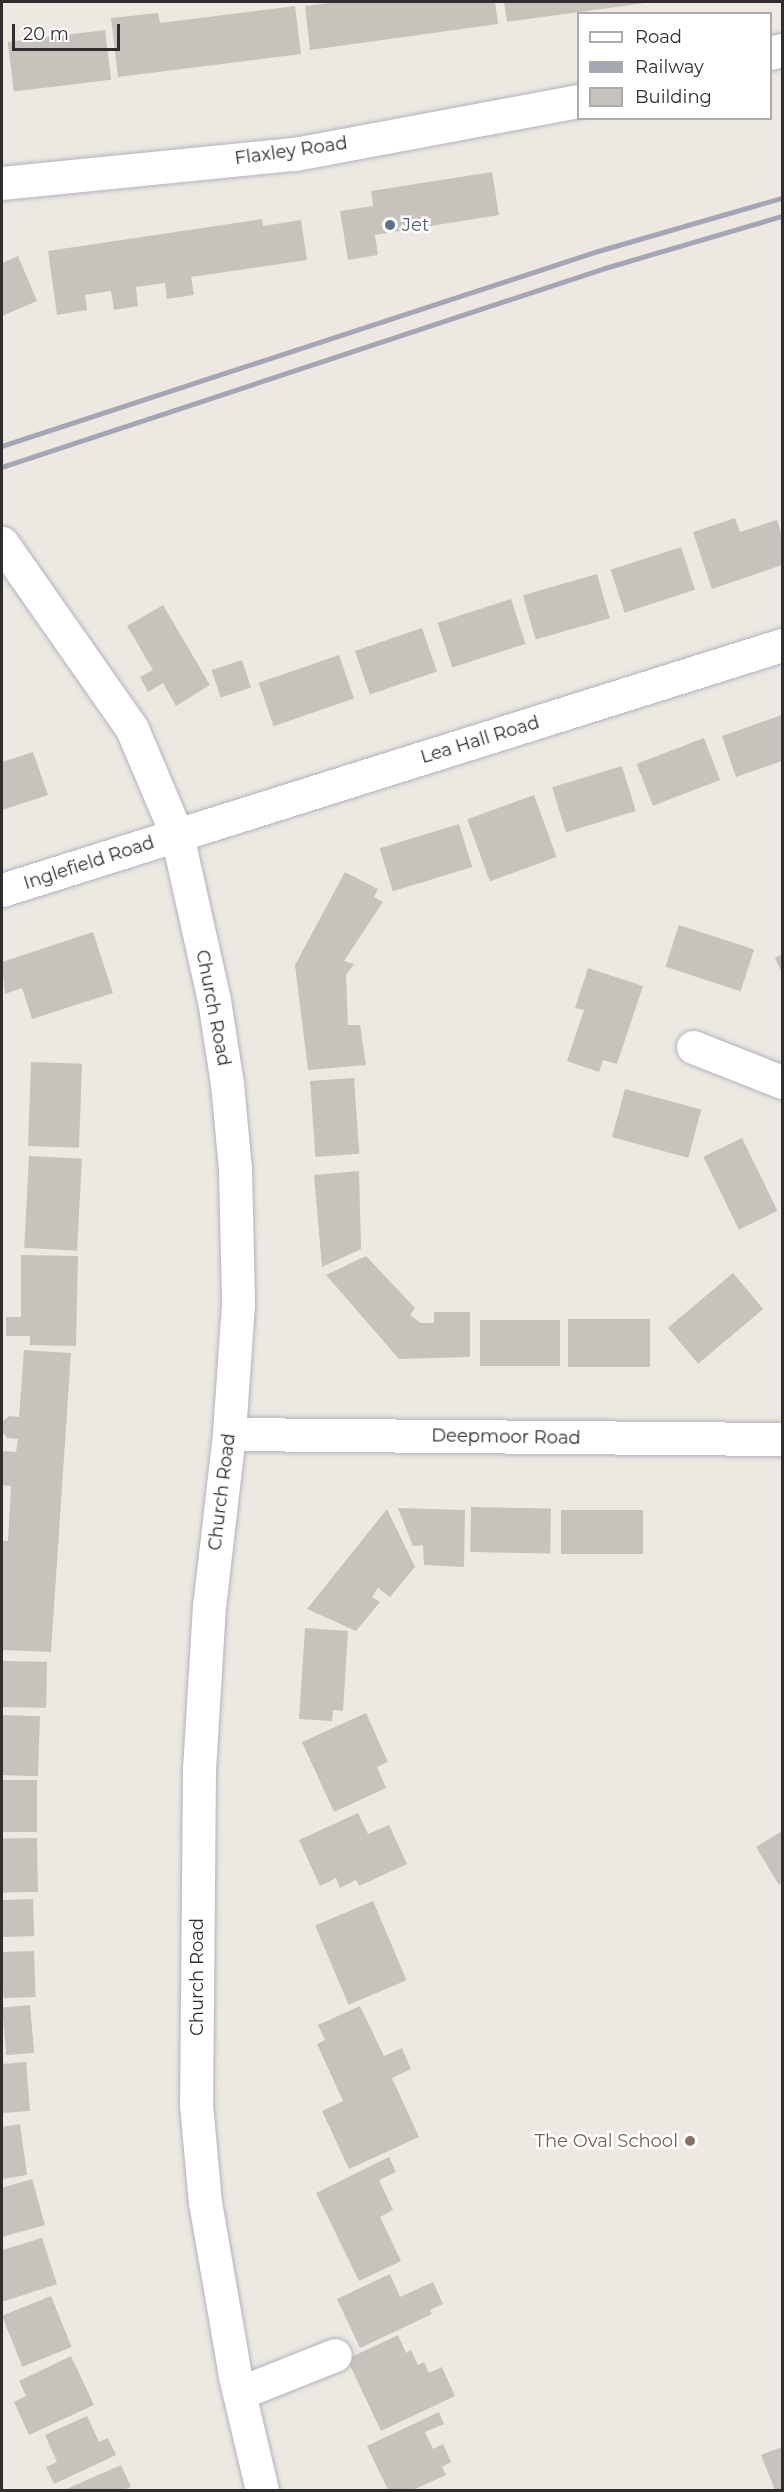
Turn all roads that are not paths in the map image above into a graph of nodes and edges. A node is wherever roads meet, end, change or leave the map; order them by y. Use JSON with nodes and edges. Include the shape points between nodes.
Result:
{"nodes":[{"id":1,"x":577,"y":101,"type":"edge"},
{"id":2,"x":2,"y":183,"type":"edge"},
{"id":3,"x":6,"y":549,"type":"edge"},
{"id":4,"x":783,"y":645,"type":"edge"},
{"id":5,"x":177,"y":835,"type":"junction"},
{"id":6,"x":2,"y":891,"type":"edge"},
{"id":7,"x":693,"y":1047,"type":"dead end"},
{"id":8,"x":783,"y":1082,"type":"edge"},
{"id":9,"x":229,"y":1434,"type":"junction"},
{"id":10,"x":783,"y":1439,"type":"edge"},
{"id":11,"x":335,"y":2355,"type":"dead end"},
{"id":12,"x":239,"y":2392,"type":"junction"},
{"id":13,"x":262,"y":2490,"type":"edge"}],
"edges":[{"from":1,"to":2,"type":"street","name":"Flaxley Road","via":[[295,154]]},
{"from":3,"to":5,"type":"street","name":"Church Road","via":[[132,729]]},
{"from":4,"to":5,"type":"street","name":"Lea Hall Road"},
{"from":5,"to":6,"type":"street","name":"Inglefield Road"},
{"from":5,"to":9,"type":"street","name":"Church Road","via":[[214,1000],[230,1116],[238,1304]]},
{"from":7,"to":8,"type":"street"},
{"from":9,"to":10,"type":"street","name":"Deepmoor Road"},
{"from":9,"to":12,"type":"street","name":"Church Road","via":[[209,1606],[199,1770],[196,2104],[205,2202]]},
{"from":11,"to":12,"type":"street"},
{"from":12,"to":13,"type":"street","name":"Church Road"}]}
